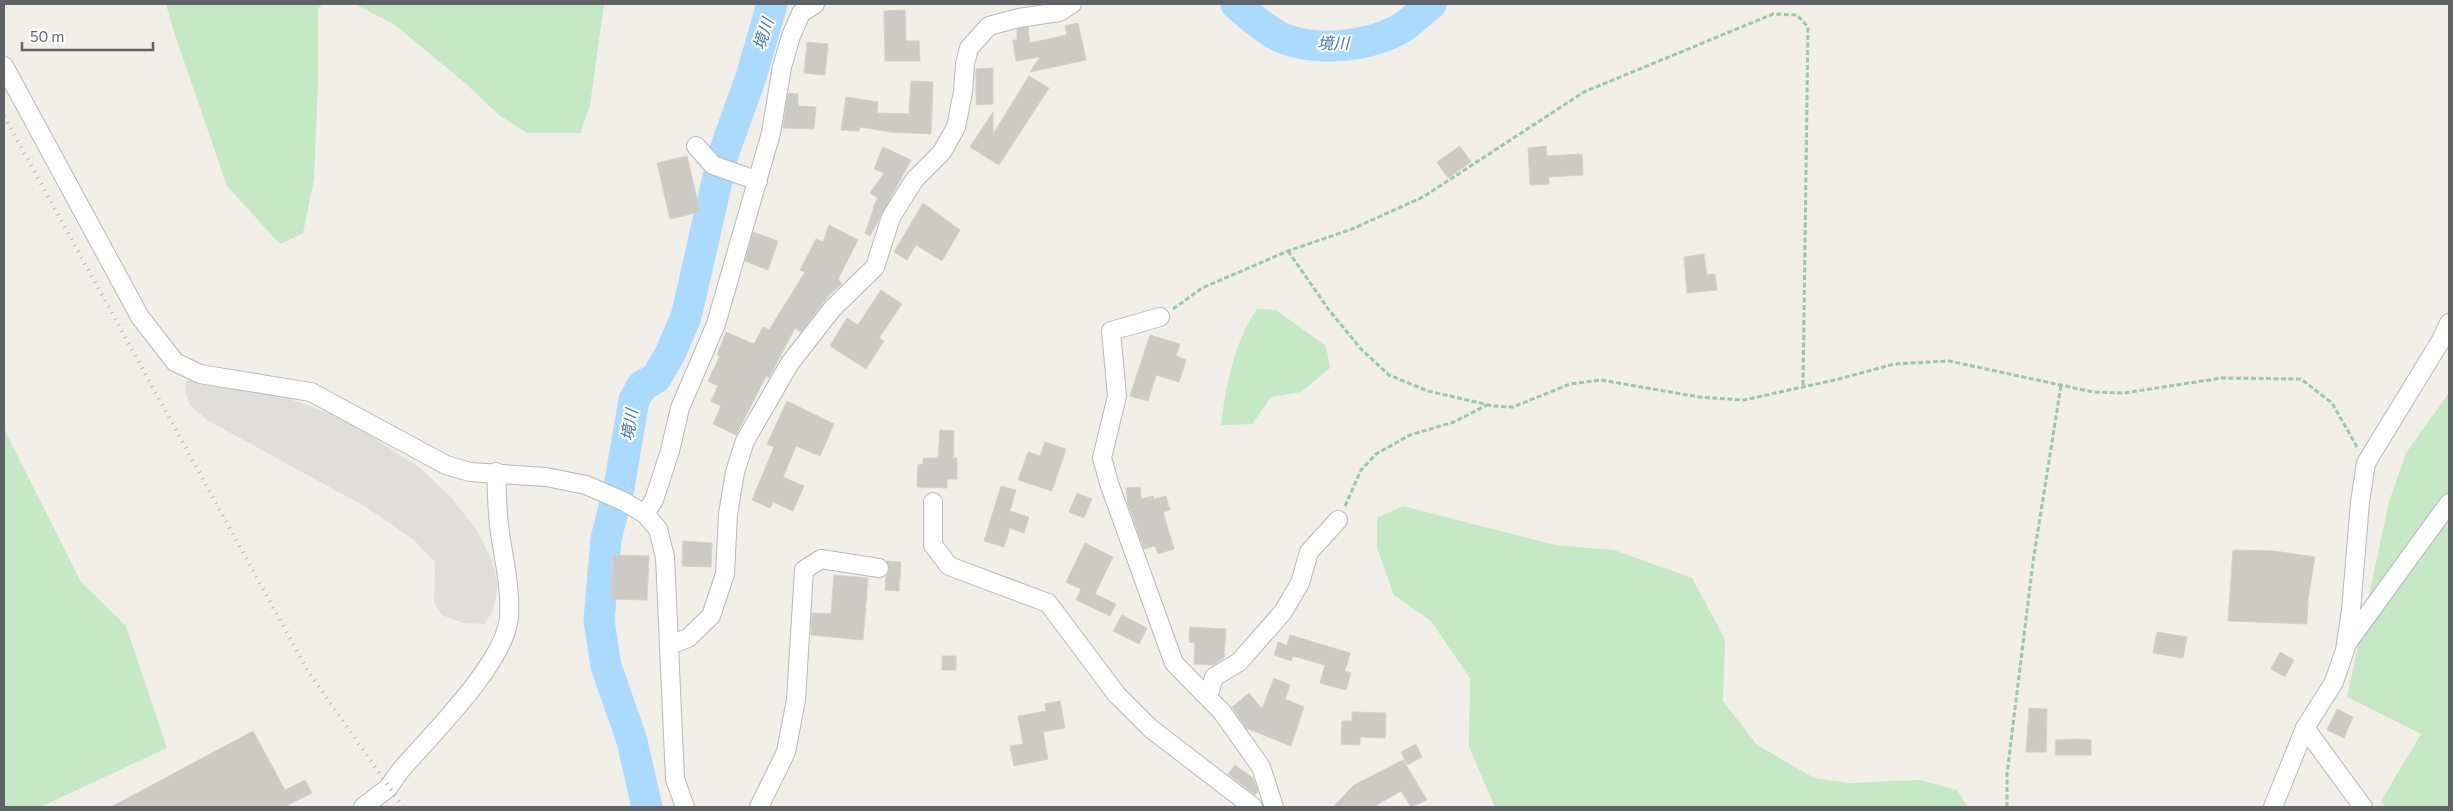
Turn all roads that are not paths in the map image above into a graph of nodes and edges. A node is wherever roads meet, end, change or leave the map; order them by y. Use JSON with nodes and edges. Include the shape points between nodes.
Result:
{"nodes":[{"id":1,"x":816,"y":4,"type":"edge"},
{"id":2,"x":1072,"y":4,"type":"edge"},
{"id":3,"x":4,"y":66,"type":"edge"},
{"id":4,"x":696,"y":146,"type":"dead end"},
{"id":5,"x":758,"y":181,"type":"junction"},
{"id":6,"x":1160,"y":318,"type":"road end"},
{"id":7,"x":2449,"y":323,"type":"edge"},
{"id":8,"x":496,"y":472,"type":"junction"},
{"id":9,"x":933,"y":502,"type":"dead end"},
{"id":10,"x":2449,"y":502,"type":"edge"},
{"id":11,"x":645,"y":514,"type":"junction"},
{"id":12,"x":1338,"y":520,"type":"road end"},
{"id":13,"x":879,"y":568,"type":"dead end"},
{"id":14,"x":670,"y":645,"type":"junction"},
{"id":15,"x":2346,"y":645,"type":"junction"},
{"id":16,"x":1208,"y":697,"type":"junction"},
{"id":17,"x":2305,"y":728,"type":"junction"},
{"id":18,"x":363,"y":807,"type":"edge"},
{"id":19,"x":685,"y":807,"type":"edge"},
{"id":20,"x":760,"y":807,"type":"edge"},
{"id":21,"x":1253,"y":807,"type":"edge"},
{"id":22,"x":1274,"y":807,"type":"edge"},
{"id":23,"x":2273,"y":807,"type":"edge"},
{"id":24,"x":2363,"y":807,"type":"edge"}],
"edges":[{"from":1,"to":5,"type":"street","via":[[801,13],[791,36]]},
{"from":2,"to":14,"type":"street","via":[[1059,12],[989,26],[970,48],[964,64],[963,92],[956,127],[942,152],[915,179],[891,216],[875,267],[833,308],[790,363],[745,441],[735,472],[728,514],[725,574],[711,616],[688,638]]},
{"from":3,"to":8,"type":"street","via":[[140,317],[175,362],[200,374],[311,392],[446,465],[470,472]]},
{"from":4,"to":5,"type":"street","via":[[720,168]]},
{"from":5,"to":11,"type":"street","via":[[716,324],[680,408],[654,500]]},
{"from":6,"to":16,"type":"street","via":[[1111,331],[1117,396],[1102,458],[1174,662]]},
{"from":7,"to":15,"type":"street","via":[[2366,463]]},
{"from":8,"to":11,"type":"street","via":[[572,480]]},
{"from":8,"to":18,"type":"street","via":[[509,597],[504,641],[490,666],[388,788]]},
{"from":9,"to":21,"type":"street","via":[[933,544],[949,566],[1048,603],[1117,694],[1150,728]]},
{"from":10,"to":15,"type":"street"},
{"from":11,"to":14,"type":"street","via":[[658,529],[665,557]]},
{"from":12,"to":16,"type":"street","via":[[1310,552],[1300,583],[1283,612],[1239,662],[1214,677]]},
{"from":13,"to":20,"type":"street","via":[[821,559],[804,570],[796,700],[786,752]]},
{"from":14,"to":19,"type":"street","via":[[675,779]]},
{"from":15,"to":17,"type":"street","via":[[2334,682]]},
{"from":16,"to":22,"type":"street","via":[[1261,767]]},
{"from":17,"to":23,"type":"street"},
{"from":17,"to":24,"type":"street"}]}
